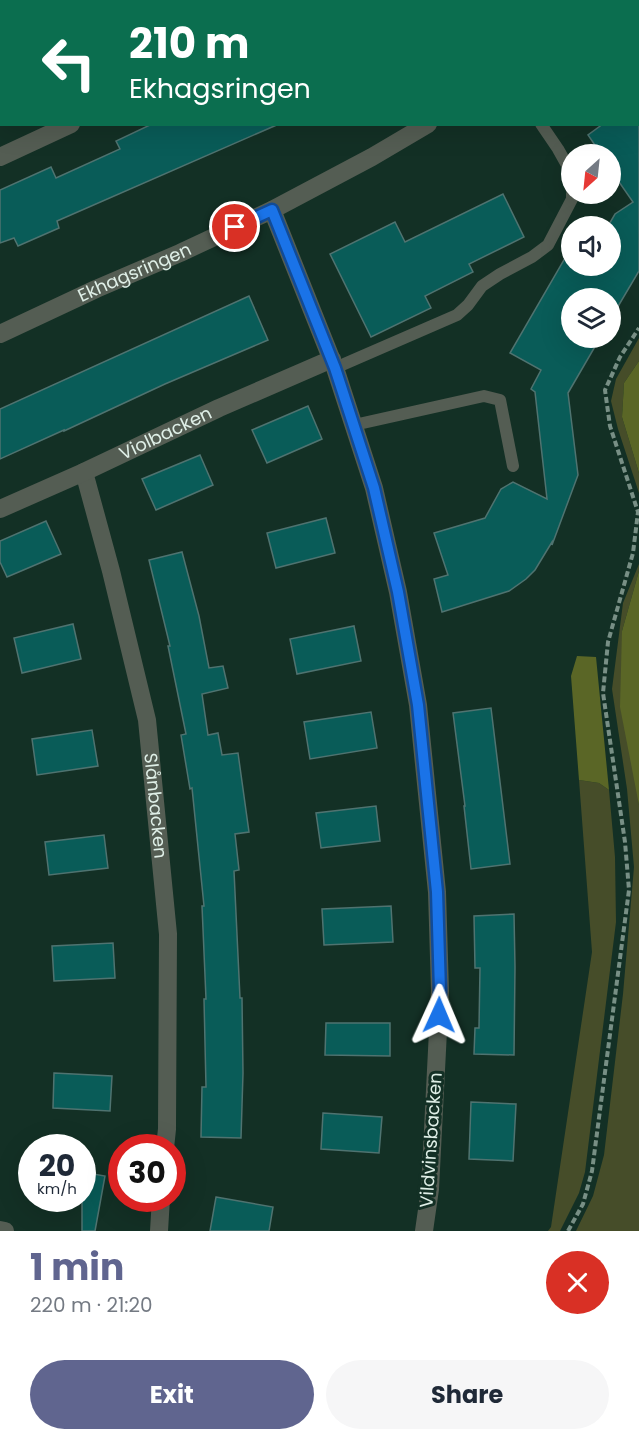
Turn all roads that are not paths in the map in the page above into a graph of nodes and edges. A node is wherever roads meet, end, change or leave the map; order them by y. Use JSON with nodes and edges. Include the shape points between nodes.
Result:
{"nodes":[{"id":1,"x":67,"y":126,"type":"edge"},
{"id":2,"x":425,"y":126,"type":"edge"},
{"id":3,"x":542,"y":126,"type":"edge"},
{"id":4,"x":561,"y":154,"type":"edge"},
{"id":5,"x":0,"y":157,"type":"edge"},
{"id":6,"x":569,"y":204,"type":"edge"},
{"id":7,"x":272,"y":210,"type":"junction"},
{"id":8,"x":1,"y":332,"type":"edge"},
{"id":9,"x":333,"y":364,"type":"junction"},
{"id":10,"x":354,"y":425,"type":"junction"},
{"id":11,"x":513,"y":466,"type":"dead end"},
{"id":12,"x":84,"y":472,"type":"junction"},
{"id":13,"x":0,"y":509,"type":"edge"},
{"id":14,"x":166,"y":1134,"type":"edge"},
{"id":15,"x":160,"y":1212,"type":"edge"},
{"id":16,"x":0,"y":1230,"type":"edge"},
{"id":17,"x":4,"y":1231,"type":"edge"},
{"id":18,"x":159,"y":1231,"type":"edge"},
{"id":19,"x":424,"y":1231,"type":"edge"}],
"edges":[{"from":1,"to":5,"type":"street"},
{"from":2,"to":7,"type":"street","name":"Ekhagsringen"},
{"from":3,"to":4,"type":"lane"},
{"from":6,"to":9,"type":"lane","via":[[548,245],[482,286],[457,315]]},
{"from":7,"to":8,"type":"street","name":"Ekhagsringen"},
{"from":7,"to":9,"type":"street","name":"Vildvinsbacken"},
{"from":9,"to":10,"type":"street","name":"Vildvinsbacken"},
{"from":9,"to":12,"type":"street","name":"Violbacken","via":[[219,408]]},
{"from":10,"to":11,"type":"lane","via":[[484,396],[500,400]]},
{"from":10,"to":19,"type":"street","name":"Vildvinsbacken","via":[[374,488],[398,592],[418,705],[437,892],[440,991],[430,1190]]},
{"from":12,"to":13,"type":"street","name":"Violbacken"},
{"from":12,"to":14,"type":"street","name":"Slånbacken","via":[[147,720],[168,934]]},
{"from":15,"to":18,"type":"street"},
{"from":16,"to":17,"type":"street"}]}
